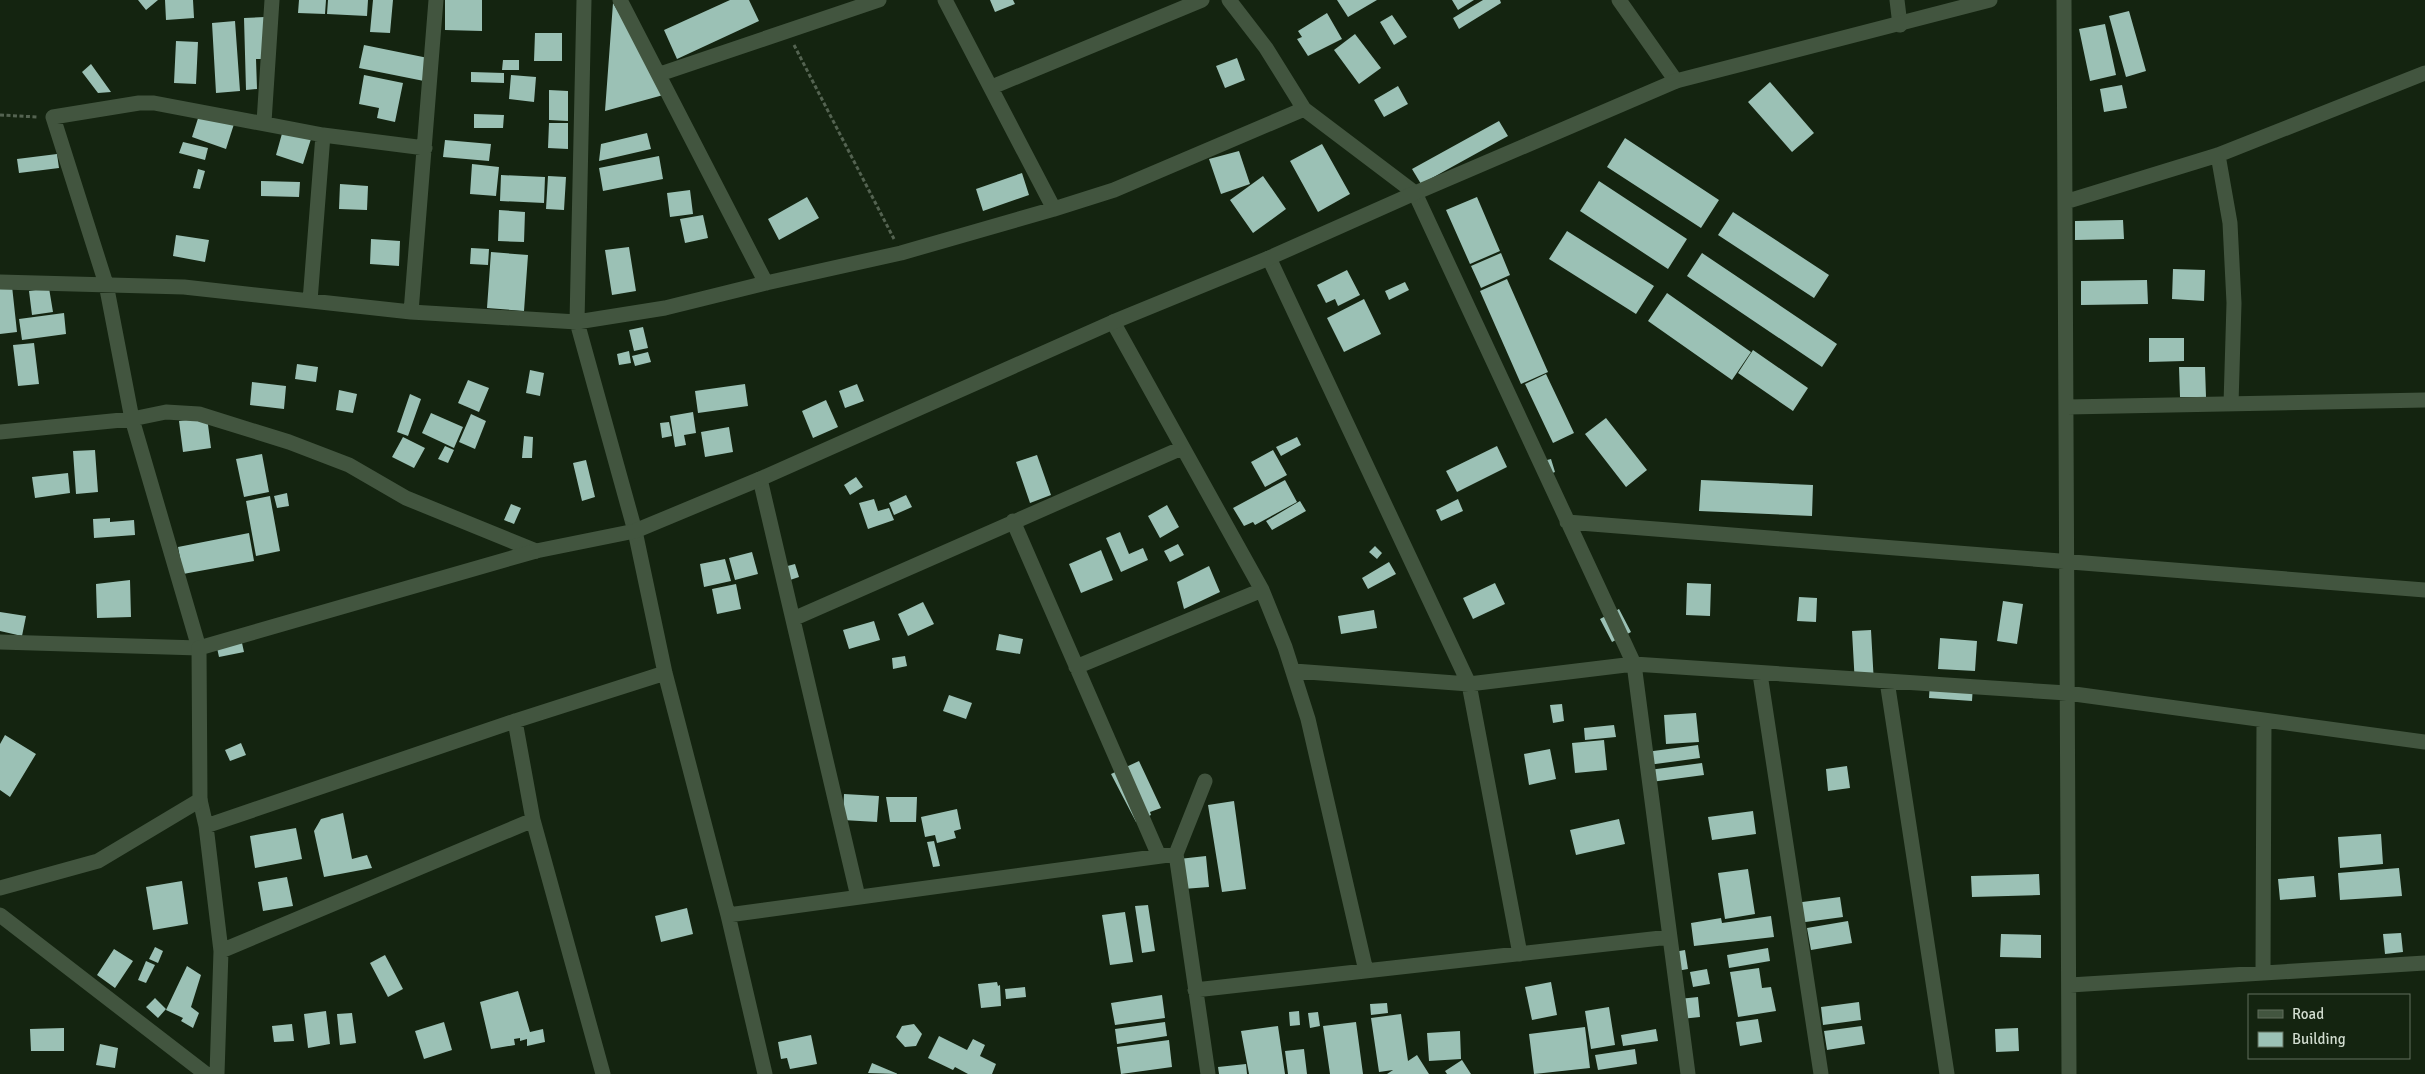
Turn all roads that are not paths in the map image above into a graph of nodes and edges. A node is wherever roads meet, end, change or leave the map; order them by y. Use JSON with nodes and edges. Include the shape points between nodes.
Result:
{"nodes":[{"id":1,"x":272,"y":0,"type":"edge"},
{"id":2,"x":436,"y":0,"type":"edge"},
{"id":3,"x":584,"y":0,"type":"edge"},
{"id":4,"x":620,"y":0,"type":"edge"},
{"id":5,"x":879,"y":0,"type":"edge"},
{"id":6,"x":945,"y":0,"type":"edge"},
{"id":7,"x":1202,"y":0,"type":"edge"},
{"id":8,"x":1229,"y":0,"type":"edge"},
{"id":9,"x":1618,"y":0,"type":"edge"},
{"id":10,"x":1897,"y":0,"type":"edge"},
{"id":11,"x":1990,"y":0,"type":"edge"},
{"id":12,"x":2064,"y":0,"type":"edge"},
{"id":13,"x":1900,"y":24,"type":"junction"},
{"id":14,"x":2425,"y":73,"type":"edge"},
{"id":15,"x":660,"y":74,"type":"junction"},
{"id":16,"x":1676,"y":81,"type":"junction"},
{"id":17,"x":992,"y":87,"type":"junction"},
{"id":18,"x":1304,"y":108,"type":"junction"},
{"id":19,"x":264,"y":122,"type":"junction"},
{"id":20,"x":323,"y":135,"type":"junction"},
{"id":21,"x":425,"y":148,"type":"junction"},
{"id":22,"x":2218,"y":155,"type":"junction"},
{"id":23,"x":1415,"y":193,"type":"junction"},
{"id":24,"x":2065,"y":202,"type":"junction"},
{"id":25,"x":1054,"y":208,"type":"junction"},
{"id":26,"x":1269,"y":258,"type":"junction"},
{"id":27,"x":0,"y":282,"type":"edge"},
{"id":28,"x":766,"y":282,"type":"junction"},
{"id":29,"x":106,"y":284,"type":"junction"},
{"id":30,"x":310,"y":301,"type":"junction"},
{"id":31,"x":411,"y":312,"type":"junction"},
{"id":32,"x":577,"y":322,"type":"junction"},
{"id":33,"x":1113,"y":322,"type":"junction"},
{"id":34,"x":2425,"y":400,"type":"edge"},
{"id":35,"x":2231,"y":404,"type":"junction"},
{"id":36,"x":2067,"y":407,"type":"junction"},
{"id":37,"x":132,"y":418,"type":"junction"},
{"id":38,"x":0,"y":432,"type":"edge"},
{"id":39,"x":1182,"y":448,"type":"junction"},
{"id":40,"x":760,"y":479,"type":"junction"},
{"id":41,"x":1013,"y":521,"type":"junction"},
{"id":42,"x":1567,"y":522,"type":"junction"},
{"id":43,"x":635,"y":531,"type":"junction"},
{"id":44,"x":536,"y":551,"type":"junction"},
{"id":45,"x":2068,"y":562,"type":"junction"},
{"id":46,"x":1262,"y":590,"type":"junction"},
{"id":47,"x":2425,"y":590,"type":"edge"},
{"id":48,"x":793,"y":619,"type":"junction"},
{"id":49,"x":0,"y":642,"type":"edge"},
{"id":50,"x":199,"y":648,"type":"junction"},
{"id":51,"x":1634,"y":664,"type":"junction"},
{"id":52,"x":1076,"y":667,"type":"junction"},
{"id":53,"x":1294,"y":671,"type":"junction"},
{"id":54,"x":665,"y":673,"type":"junction"},
{"id":55,"x":1760,"y":674,"type":"junction"},
{"id":56,"x":1887,"y":681,"type":"junction"},
{"id":57,"x":1469,"y":684,"type":"junction"},
{"id":58,"x":2067,"y":693,"type":"junction"},
{"id":59,"x":2264,"y":720,"type":"junction"},
{"id":60,"x":514,"y":721,"type":"junction"},
{"id":61,"x":2425,"y":742,"type":"edge"},
{"id":62,"x":1205,"y":781,"type":"dead end"},
{"id":63,"x":200,"y":800,"type":"junction"},
{"id":64,"x":533,"y":820,"type":"junction"},
{"id":65,"x":206,"y":826,"type":"junction"},
{"id":66,"x":1176,"y":854,"type":"junction"},
{"id":67,"x":1159,"y":856,"type":"junction"},
{"id":68,"x":0,"y":888,"type":"edge"},
{"id":69,"x":858,"y":897,"type":"junction"},
{"id":70,"x":0,"y":915,"type":"edge"},
{"id":71,"x":728,"y":915,"type":"junction"},
{"id":72,"x":1670,"y":937,"type":"junction"},
{"id":73,"x":221,"y":952,"type":"junction"},
{"id":74,"x":1520,"y":954,"type":"junction"},
{"id":75,"x":2425,"y":963,"type":"edge"},
{"id":76,"x":1366,"y":971,"type":"junction"},
{"id":77,"x":2263,"y":973,"type":"junction"},
{"id":78,"x":2070,"y":985,"type":"junction"},
{"id":79,"x":1195,"y":990,"type":"junction"},
{"id":80,"x":206,"y":1074,"type":"edge"},
{"id":81,"x":217,"y":1074,"type":"edge"},
{"id":82,"x":603,"y":1074,"type":"edge"},
{"id":83,"x":765,"y":1074,"type":"edge"},
{"id":84,"x":1208,"y":1074,"type":"edge"},
{"id":85,"x":1688,"y":1074,"type":"edge"},
{"id":86,"x":1821,"y":1074,"type":"edge"},
{"id":87,"x":1948,"y":1074,"type":"edge"},
{"id":88,"x":2069,"y":1074,"type":"edge"}],
"edges":[{"from":1,"to":19,"type":"street"},
{"from":2,"to":21,"type":"street"},
{"from":3,"to":32,"type":"street"},
{"from":4,"to":15,"type":"street"},
{"from":5,"to":15,"type":"street"},
{"from":6,"to":17,"type":"street"},
{"from":7,"to":17,"type":"street"},
{"from":8,"to":18,"type":"street","via":[[1266,48]]},
{"from":9,"to":16,"type":"street"},
{"from":10,"to":13,"type":"street"},
{"from":11,"to":13,"type":"street"},
{"from":12,"to":24,"type":"street"},
{"from":13,"to":16,"type":"street"},
{"from":14,"to":22,"type":"street"},
{"from":15,"to":28,"type":"street"},
{"from":16,"to":23,"type":"street"},
{"from":17,"to":25,"type":"street"},
{"from":18,"to":23,"type":"street"},
{"from":18,"to":25,"type":"street","via":[[1114,190]]},
{"from":19,"to":20,"type":"street"},
{"from":19,"to":29,"type":"street","via":[[154,103],[53,117]]},
{"from":20,"to":21,"type":"street"},
{"from":20,"to":30,"type":"street"},
{"from":21,"to":31,"type":"street"},
{"from":22,"to":24,"type":"street"},
{"from":22,"to":35,"type":"street","via":[[2230,223],[2234,303]]},
{"from":23,"to":26,"type":"street"},
{"from":23,"to":42,"type":"street"},
{"from":24,"to":36,"type":"street"},
{"from":25,"to":28,"type":"street","via":[[901,253]]},
{"from":26,"to":33,"type":"street"},
{"from":26,"to":57,"type":"street"},
{"from":27,"to":29,"type":"street"},
{"from":28,"to":32,"type":"street","via":[[665,308]]},
{"from":29,"to":30,"type":"street","via":[[184,287]]},
{"from":29,"to":37,"type":"street"},
{"from":30,"to":31,"type":"street"},
{"from":31,"to":32,"type":"street"},
{"from":32,"to":43,"type":"street"},
{"from":33,"to":39,"type":"street"},
{"from":33,"to":40,"type":"street"},
{"from":34,"to":35,"type":"street"},
{"from":35,"to":36,"type":"street"},
{"from":36,"to":45,"type":"street"},
{"from":37,"to":38,"type":"street"},
{"from":37,"to":44,"type":"street","via":[[166,412],[200,414],[244,427],[349,465],[406,498]]},
{"from":37,"to":50,"type":"street"},
{"from":39,"to":41,"type":"street"},
{"from":39,"to":46,"type":"street"},
{"from":40,"to":43,"type":"street"},
{"from":40,"to":48,"type":"street"},
{"from":41,"to":48,"type":"street"},
{"from":41,"to":52,"type":"street"},
{"from":42,"to":45,"type":"street"},
{"from":42,"to":51,"type":"street"},
{"from":43,"to":44,"type":"street"},
{"from":43,"to":54,"type":"street"},
{"from":44,"to":50,"type":"street"},
{"from":45,"to":47,"type":"street"},
{"from":45,"to":58,"type":"street"},
{"from":46,"to":52,"type":"street"},
{"from":46,"to":53,"type":"street"},
{"from":48,"to":69,"type":"street"},
{"from":49,"to":50,"type":"street"},
{"from":50,"to":63,"type":"street"},
{"from":51,"to":55,"type":"street"},
{"from":51,"to":57,"type":"street"},
{"from":51,"to":72,"type":"street"},
{"from":52,"to":67,"type":"street"},
{"from":53,"to":57,"type":"street"},
{"from":53,"to":76,"type":"street"},
{"from":54,"to":60,"type":"street"},
{"from":54,"to":71,"type":"street"},
{"from":55,"to":56,"type":"street"},
{"from":55,"to":86,"type":"street"},
{"from":56,"to":58,"type":"street"},
{"from":56,"to":87,"type":"street"},
{"from":57,"to":74,"type":"street"},
{"from":58,"to":59,"type":"street"},
{"from":58,"to":78,"type":"street"},
{"from":59,"to":61,"type":"street"},
{"from":59,"to":77,"type":"street"},
{"from":60,"to":64,"type":"street"},
{"from":60,"to":65,"type":"street"},
{"from":62,"to":66,"type":"street"},
{"from":63,"to":65,"type":"street"},
{"from":63,"to":68,"type":"street","via":[[98,861]]},
{"from":64,"to":73,"type":"street"},
{"from":64,"to":82,"type":"street"},
{"from":65,"to":73,"type":"street"},
{"from":66,"to":67,"type":"street"},
{"from":66,"to":79,"type":"street"},
{"from":67,"to":69,"type":"street"},
{"from":69,"to":71,"type":"street"},
{"from":70,"to":80,"type":"street"},
{"from":71,"to":83,"type":"street"},
{"from":72,"to":74,"type":"street"},
{"from":72,"to":85,"type":"street"},
{"from":73,"to":81,"type":"street"},
{"from":74,"to":76,"type":"street"},
{"from":75,"to":77,"type":"street"},
{"from":76,"to":79,"type":"street"},
{"from":77,"to":78,"type":"street"},
{"from":78,"to":88,"type":"street"},
{"from":79,"to":84,"type":"street"}]}
